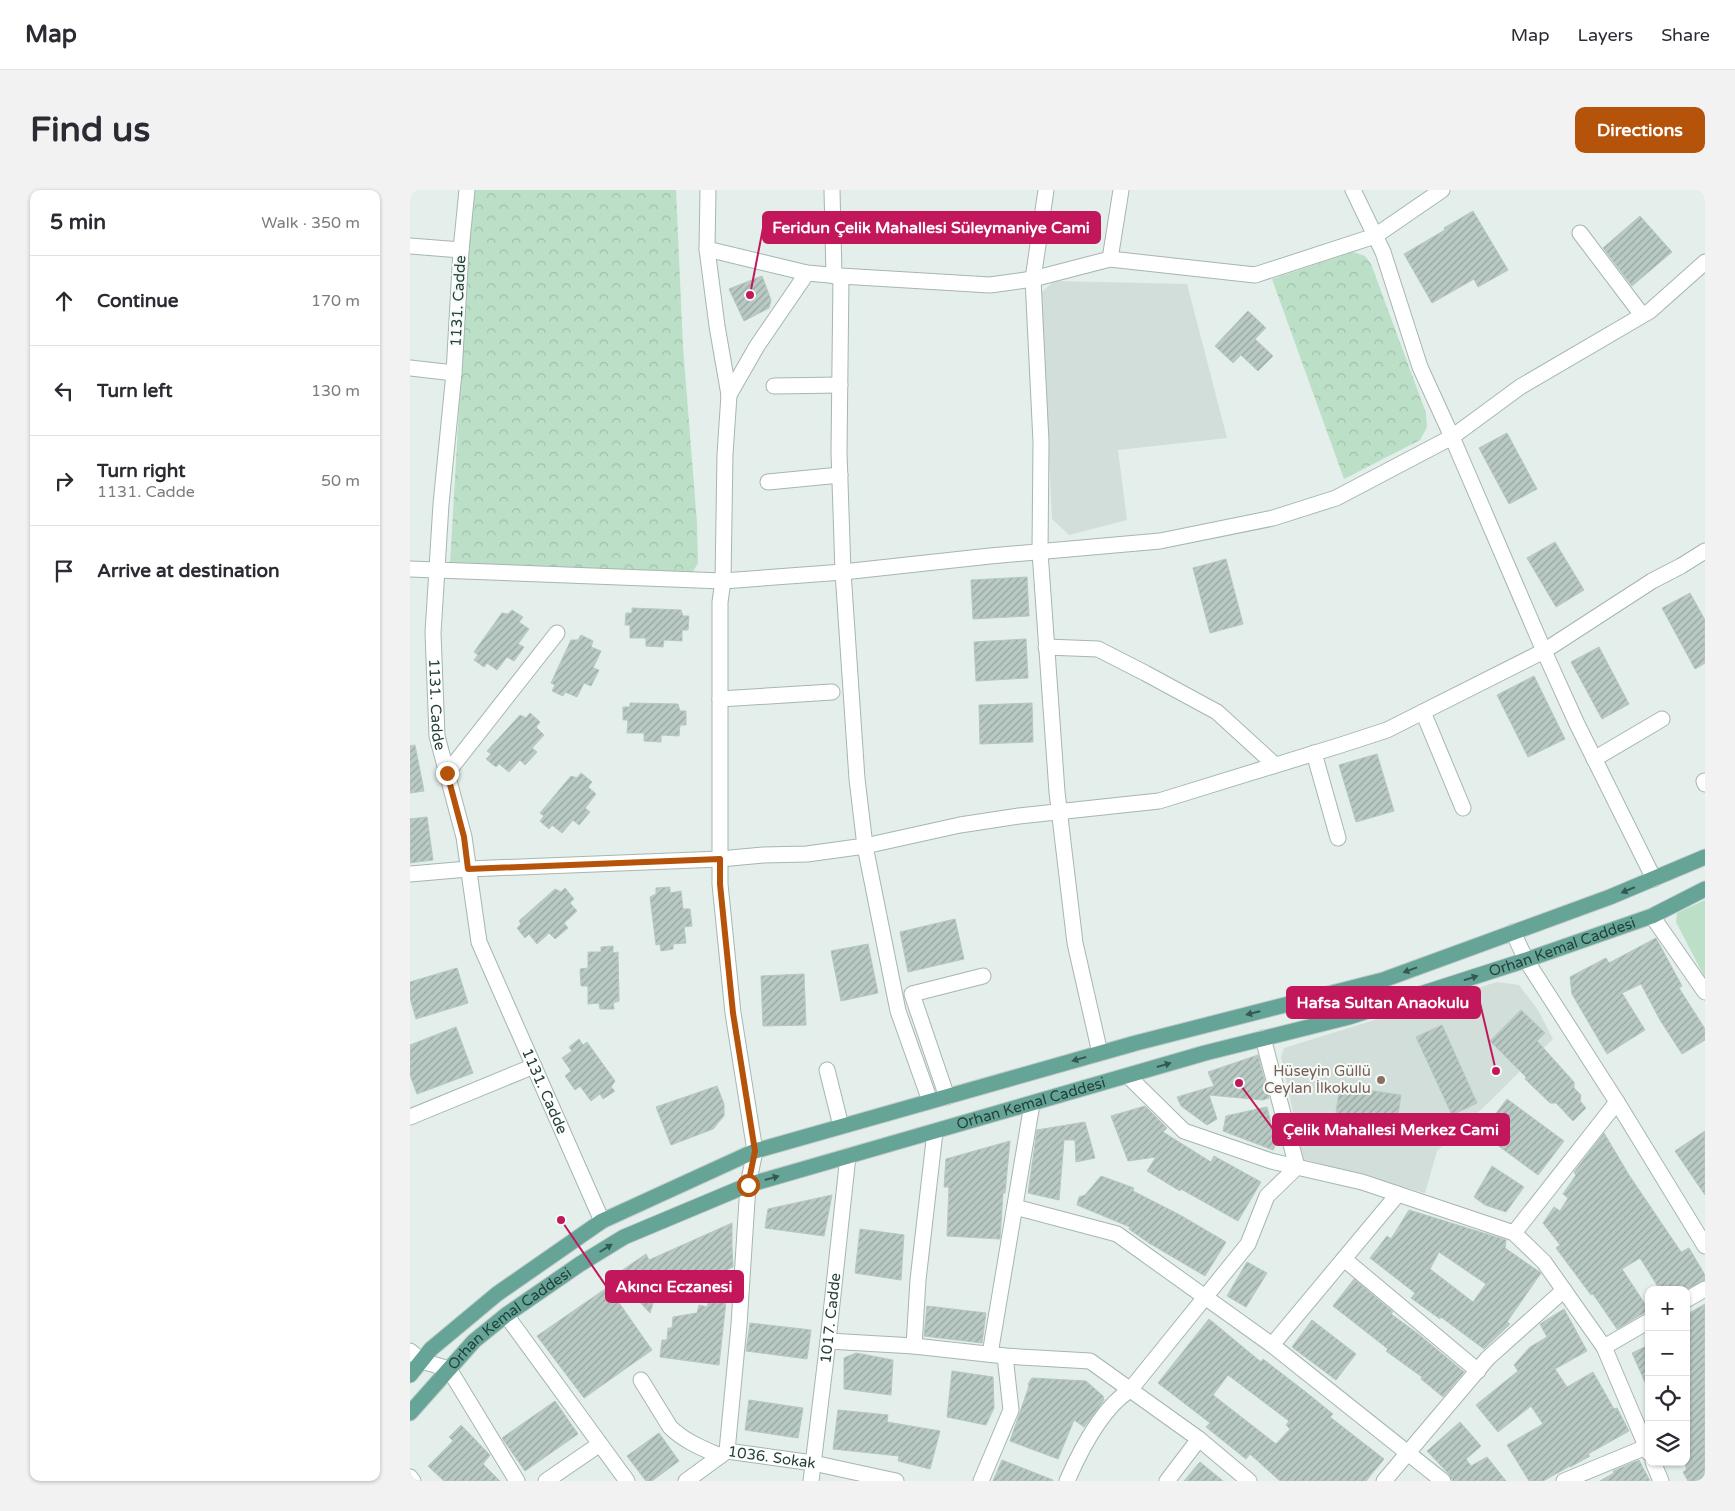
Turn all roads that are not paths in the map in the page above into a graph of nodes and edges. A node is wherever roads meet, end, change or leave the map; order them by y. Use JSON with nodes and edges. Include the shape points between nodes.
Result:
{"nodes":[{"id":1,"x":467,"y":190,"type":"edge"},
{"id":2,"x":708,"y":190,"type":"edge"},
{"id":3,"x":832,"y":190,"type":"edge"},
{"id":4,"x":1046,"y":190,"type":"edge"},
{"id":5,"x":1121,"y":190,"type":"edge"},
{"id":6,"x":1353,"y":190,"type":"edge"},
{"id":7,"x":1442,"y":190,"type":"edge"},
{"id":8,"x":1580,"y":233,"type":"dead end"},
{"id":9,"x":1375,"y":236,"type":"junction"},
{"id":10,"x":410,"y":246,"type":"edge"},
{"id":11,"x":707,"y":249,"type":"junction"},
{"id":12,"x":461,"y":250,"type":"junction"},
{"id":13,"x":1110,"y":259,"type":"junction"},
{"id":14,"x":1705,"y":262,"type":"edge"},
{"id":15,"x":807,"y":272,"type":"junction"},
{"id":16,"x":838,"y":276,"type":"junction"},
{"id":17,"x":1033,"y":279,"type":"junction"},
{"id":18,"x":1642,"y":315,"type":"junction"},
{"id":19,"x":410,"y":368,"type":"edge"},
{"id":20,"x":454,"y":373,"type":"junction"},
{"id":21,"x":840,"y":385,"type":"junction"},
{"id":22,"x":774,"y":386,"type":"dead end"},
{"id":23,"x":729,"y":395,"type":"junction"},
{"id":24,"x":1452,"y":437,"type":"junction"},
{"id":25,"x":840,"y":475,"type":"junction"},
{"id":26,"x":768,"y":482,"type":"dead end"},
{"id":27,"x":1705,"y":551,"type":"edge"},
{"id":28,"x":1040,"y":552,"type":"junction"},
{"id":29,"x":410,"y":568,"type":"edge"},
{"id":30,"x":437,"y":569,"type":"junction"},
{"id":31,"x":843,"y":572,"type":"junction"},
{"id":32,"x":723,"y":581,"type":"junction"},
{"id":33,"x":557,"y":633,"type":"dead end"},
{"id":34,"x":1046,"y":647,"type":"junction"},
{"id":35,"x":1544,"y":651,"type":"junction"},
{"id":36,"x":832,"y":692,"type":"dead end"},
{"id":37,"x":720,"y":698,"type":"junction"},
{"id":38,"x":1423,"y":712,"type":"junction"},
{"id":39,"x":1662,"y":719,"type":"dead end"},
{"id":40,"x":1314,"y":753,"type":"junction"},
{"id":41,"x":1594,"y":760,"type":"junction"},
{"id":42,"x":1275,"y":765,"type":"junction"},
{"id":43,"x":447,"y":773,"type":"junction"},
{"id":44,"x":1463,"y":808,"type":"dead end"},
{"id":45,"x":1060,"y":812,"type":"junction"},
{"id":46,"x":1338,"y":838,"type":"dead end"},
{"id":47,"x":865,"y":846,"type":"junction"},
{"id":48,"x":1705,"y":857,"type":"edge"},
{"id":49,"x":720,"y":859,"type":"junction"},
{"id":50,"x":468,"y":869,"type":"junction"},
{"id":51,"x":410,"y":874,"type":"edge"},
{"id":52,"x":1654,"y":879,"type":"junction"},
{"id":53,"x":1705,"y":889,"type":"edge"},
{"id":54,"x":1652,"y":916,"type":"junction"},
{"id":55,"x":1513,"y":932,"type":"junction"},
{"id":56,"x":1526,"y":960,"type":"junction"},
{"id":57,"x":983,"y":976,"type":"dead end"},
{"id":58,"x":1705,"y":992,"type":"edge"},
{"id":59,"x":1263,"y":1038,"type":"junction"},
{"id":60,"x":1100,"y":1053,"type":"junction"},
{"id":61,"x":534,"y":1066,"type":"junction"},
{"id":62,"x":827,"y":1070,"type":"dead end"},
{"id":63,"x":1128,"y":1076,"type":"junction"},
{"id":64,"x":947,"y":1097,"type":"junction"},
{"id":65,"x":930,"y":1102,"type":"junction"},
{"id":66,"x":1617,"y":1102,"type":"junction"},
{"id":67,"x":1032,"y":1104,"type":"junction"},
{"id":68,"x":410,"y":1117,"type":"edge"},
{"id":69,"x":841,"y":1126,"type":"junction"},
{"id":70,"x":935,"y":1132,"type":"junction"},
{"id":71,"x":755,"y":1151,"type":"junction"},
{"id":72,"x":848,"y":1156,"type":"junction"},
{"id":73,"x":1297,"y":1167,"type":"junction"},
{"id":74,"x":748,"y":1185,"type":"junction"},
{"id":75,"x":1398,"y":1194,"type":"junction"},
{"id":76,"x":1015,"y":1207,"type":"junction"},
{"id":77,"x":602,"y":1221,"type":"junction"},
{"id":78,"x":1514,"y":1233,"type":"junction"},
{"id":79,"x":1705,"y":1246,"type":"edge"},
{"id":80,"x":1344,"y":1259,"type":"junction"},
{"id":81,"x":1705,"y":1289,"type":"edge"},
{"id":82,"x":1564,"y":1290,"type":"junction"},
{"id":83,"x":1206,"y":1296,"type":"junction"},
{"id":84,"x":1690,"y":1298,"type":"edge"},
{"id":85,"x":506,"y":1315,"type":"junction"},
{"id":86,"x":1645,"y":1323,"type":"edge"},
{"id":87,"x":828,"y":1341,"type":"junction"},
{"id":88,"x":1272,"y":1345,"type":"junction"},
{"id":89,"x":914,"y":1346,"type":"junction"},
{"id":90,"x":1604,"y":1347,"type":"junction"},
{"id":91,"x":410,"y":1351,"type":"edge"},
{"id":92,"x":998,"y":1355,"type":"junction"},
{"id":93,"x":422,"y":1361,"type":"junction"},
{"id":94,"x":449,"y":1369,"type":"junction"},
{"id":95,"x":1478,"y":1371,"type":"junction"},
{"id":96,"x":410,"y":1374,"type":"edge"},
{"id":97,"x":641,"y":1380,"type":"dead end"},
{"id":98,"x":1130,"y":1390,"type":"junction"},
{"id":99,"x":410,"y":1413,"type":"edge"},
{"id":100,"x":1199,"y":1439,"type":"junction"},
{"id":101,"x":600,"y":1444,"type":"junction"},
{"id":102,"x":1645,"y":1445,"type":"edge"},
{"id":103,"x":1645,"y":1451,"type":"edge"},
{"id":104,"x":724,"y":1453,"type":"junction"},
{"id":105,"x":1408,"y":1453,"type":"junction"},
{"id":106,"x":813,"y":1463,"type":"junction"},
{"id":107,"x":1654,"y":1466,"type":"edge"},
{"id":108,"x":410,"y":1477,"type":"edge"},
{"id":109,"x":413,"y":1481,"type":"edge"},
{"id":110,"x":517,"y":1481,"type":"edge"},
{"id":111,"x":546,"y":1481,"type":"edge"},
{"id":112,"x":627,"y":1481,"type":"edge"},
{"id":113,"x":686,"y":1481,"type":"edge"},
{"id":114,"x":811,"y":1481,"type":"edge"},
{"id":115,"x":896,"y":1481,"type":"edge"},
{"id":116,"x":981,"y":1481,"type":"edge"},
{"id":117,"x":1067,"y":1481,"type":"edge"},
{"id":118,"x":1167,"y":1481,"type":"edge"},
{"id":119,"x":1249,"y":1481,"type":"edge"},
{"id":120,"x":1384,"y":1481,"type":"edge"},
{"id":121,"x":1443,"y":1481,"type":"edge"},
{"id":122,"x":1564,"y":1481,"type":"edge"},
{"id":123,"x":1660,"y":1481,"type":"edge"}],
"edges":[{"from":1,"to":12,"type":"street","name":"1131. Cadde"},
{"from":2,"to":11,"type":"street"},
{"from":3,"to":16,"type":"street"},
{"from":4,"to":17,"type":"street"},
{"from":5,"to":13,"type":"street"},
{"from":6,"to":9,"type":"street"},
{"from":7,"to":9,"type":"street"},
{"from":8,"to":18,"type":"street"},
{"from":9,"to":13,"type":"street","via":[[1255,275]]},
{"from":9,"to":24,"type":"street","via":[[1420,367]]},
{"from":10,"to":12,"type":"street"},
{"from":11,"to":15,"type":"street"},
{"from":11,"to":23,"type":"street"},
{"from":12,"to":20,"type":"street","name":"1131. Cadde"},
{"from":13,"to":17,"type":"street"},
{"from":14,"to":18,"type":"street"},
{"from":15,"to":16,"type":"street"},
{"from":15,"to":23,"type":"street"},
{"from":16,"to":17,"type":"street","via":[[990,285]]},
{"from":16,"to":21,"type":"street"},
{"from":17,"to":28,"type":"street","via":[[1041,442]]},
{"from":18,"to":24,"type":"street","via":[[1520,387]]},
{"from":19,"to":20,"type":"street"},
{"from":20,"to":30,"type":"street","name":"1131. Cadde"},
{"from":21,"to":22,"type":"street"},
{"from":21,"to":25,"type":"street"},
{"from":23,"to":32,"type":"street"},
{"from":24,"to":28,"type":"street","via":[[1336,498],[1273,518],[1160,540]]},
{"from":24,"to":35,"type":"street"},
{"from":25,"to":26,"type":"street"},
{"from":25,"to":31,"type":"street"},
{"from":27,"to":35,"type":"street"},
{"from":28,"to":31,"type":"street"},
{"from":28,"to":34,"type":"street"},
{"from":29,"to":30,"type":"street"},
{"from":30,"to":32,"type":"street"},
{"from":30,"to":43,"type":"street","name":"1131. Cadde","via":[[433,633],[437,736]]},
{"from":31,"to":32,"type":"street"},
{"from":31,"to":47,"type":"street","via":[[857,779]]},
{"from":32,"to":37,"type":"street"},
{"from":33,"to":43,"type":"street"},
{"from":34,"to":42,"type":"street","via":[[1098,649],[1145,673],[1217,712]]},
{"from":34,"to":45,"type":"street"},
{"from":35,"to":38,"type":"street"},
{"from":35,"to":41,"type":"street"},
{"from":36,"to":37,"type":"street"},
{"from":37,"to":49,"type":"street"},
{"from":38,"to":40,"type":"street","via":[[1386,730]]},
{"from":38,"to":44,"type":"street"},
{"from":39,"to":41,"type":"street"},
{"from":40,"to":42,"type":"street"},
{"from":40,"to":46,"type":"street"},
{"from":41,"to":52,"type":"street"},
{"from":42,"to":45,"type":"street","via":[[1159,800]]},
{"from":43,"to":50,"type":"street","name":"1131. Cadde","via":[[464,837]]},
{"from":45,"to":47,"type":"street","via":[[960,825]]},
{"from":45,"to":60,"type":"street","via":[[1075,944]]},
{"from":47,"to":49,"type":"street","via":[[807,854]]},
{"from":47,"to":65,"type":"street","via":[[898,1011]]},
{"from":48,"to":52,"type":"main road","name":"Orhan Kemal Caddesi"},
{"from":49,"to":50,"type":"street"},
{"from":49,"to":71,"type":"street","via":[[733,1013]]},
{"from":50,"to":51,"type":"street"},
{"from":50,"to":61,"type":"street","name":"1131. Cadde","via":[[479,942]]},
{"from":52,"to":55,"type":"main road","name":"Orhan Kemal Caddesi","one_way":true},
{"from":53,"to":54,"type":"main road","name":"Orhan Kemal Caddesi"},
{"from":54,"to":56,"type":"main road","name":"Orhan Kemal Caddesi"},
{"from":54,"to":58,"type":"street"},
{"from":55,"to":56,"type":"street"},
{"from":55,"to":60,"type":"main road","name":"Orhan Kemal Caddesi","one_way":true,"via":[[1383,980]]},
{"from":59,"to":56,"type":"main road","name":"Orhan Kemal Caddesi","one_way":true,"via":[[1350,1017]]},
{"from":56,"to":66,"type":"street"},
{"from":57,"to":64,"type":"street","via":[[912,994]]},
{"from":63,"to":59,"type":"main road","name":"Orhan Kemal Caddesi","one_way":true},
{"from":59,"to":73,"type":"street"},
{"from":60,"to":64,"type":"main road","name":"Orhan Kemal Caddesi","one_way":true},
{"from":61,"to":68,"type":"street"},
{"from":61,"to":77,"type":"street","name":"1131. Cadde"},
{"from":62,"to":69,"type":"street"},
{"from":63,"to":67,"type":"main road","name":"Orhan Kemal Caddesi"},
{"from":63,"to":73,"type":"street","via":[[1184,1131]]},
{"from":64,"to":65,"type":"main road","name":"Orhan Kemal Caddesi"},
{"from":65,"to":69,"type":"main road","name":"Orhan Kemal Caddesi"},
{"from":66,"to":78,"type":"street"},
{"from":66,"to":79,"type":"street"},
{"from":67,"to":70,"type":"main road","name":"Orhan Kemal Caddesi"},
{"from":67,"to":76,"type":"street"},
{"from":69,"to":71,"type":"main road","name":"Orhan Kemal Caddesi"},
{"from":70,"to":72,"type":"main road","name":"Orhan Kemal Caddesi"},
{"from":70,"to":89,"type":"street"},
{"from":71,"to":74,"type":"street"},
{"from":71,"to":77,"type":"main road","name":"Orhan Kemal Caddesi"},
{"from":74,"to":72,"type":"main road","name":"Orhan Kemal Caddesi","one_way":true},
{"from":72,"to":87,"type":"street","name":"1017. Cadde"},
{"from":73,"to":75,"type":"street"},
{"from":73,"to":83,"type":"street","via":[[1267,1196],[1248,1244]]},
{"from":85,"to":74,"type":"main road","name":"Orhan Kemal Caddesi","one_way":true,"via":[[624,1237]]},
{"from":74,"to":104,"type":"street","via":[[739,1325]]},
{"from":75,"to":78,"type":"street"},
{"from":75,"to":80,"type":"street"},
{"from":76,"to":83,"type":"street","via":[[1118,1234]]},
{"from":76,"to":92,"type":"street"},
{"from":77,"to":93,"type":"main road","name":"Orhan Kemal Caddesi","via":[[498,1294],[431,1349]]},
{"from":78,"to":82,"type":"street","via":[[1544,1262]]},
{"from":80,"to":88,"type":"street"},
{"from":80,"to":95,"type":"street"},
{"from":81,"to":84,"type":"street"},
{"from":82,"to":90,"type":"street"},
{"from":82,"to":95,"type":"street","via":[[1488,1358]]},
{"from":83,"to":88,"type":"street"},
{"from":83,"to":98,"type":"street"},
{"from":85,"to":94,"type":"main road","name":"Orhan Kemal Caddesi","via":[[474,1341]]},
{"from":85,"to":101,"type":"street"},
{"from":86,"to":90,"type":"street"},
{"from":87,"to":89,"type":"street"},
{"from":87,"to":106,"type":"street","name":"1017. Cadde"},
{"from":88,"to":105,"type":"street"},
{"from":89,"to":92,"type":"street"},
{"from":90,"to":102,"type":"street"},
{"from":91,"to":93,"type":"street"},
{"from":92,"to":98,"type":"street","via":[[1090,1362]]},
{"from":92,"to":116,"type":"street","via":[[1011,1410]]},
{"from":93,"to":94,"type":"street"},
{"from":93,"to":96,"type":"main road","name":"Orhan Kemal Caddesi"},
{"from":94,"to":99,"type":"main road","name":"Orhan Kemal Caddesi"},
{"from":94,"to":110,"type":"street"},
{"from":95,"to":105,"type":"street"},
{"from":97,"to":104,"type":"street","via":[[677,1434],[699,1447]]},
{"from":98,"to":100,"type":"street"},
{"from":98,"to":117,"type":"street","via":[[1120,1396],[1097,1424]]},
{"from":100,"to":118,"type":"street"},
{"from":100,"to":119,"type":"street"},
{"from":101,"to":111,"type":"street"},
{"from":101,"to":112,"type":"street"},
{"from":103,"to":122,"type":"street"},
{"from":104,"to":106,"type":"street","name":"1036. Sokak"},
{"from":104,"to":113,"type":"street","name":"1036. Sokak"},
{"from":105,"to":120,"type":"street"},
{"from":105,"to":121,"type":"street"},
{"from":106,"to":114,"type":"street","name":"1017. Cadde"},
{"from":106,"to":115,"type":"street","name":"1036. Sokak"},
{"from":107,"to":123,"type":"street"},
{"from":108,"to":109,"type":"street"}]}
